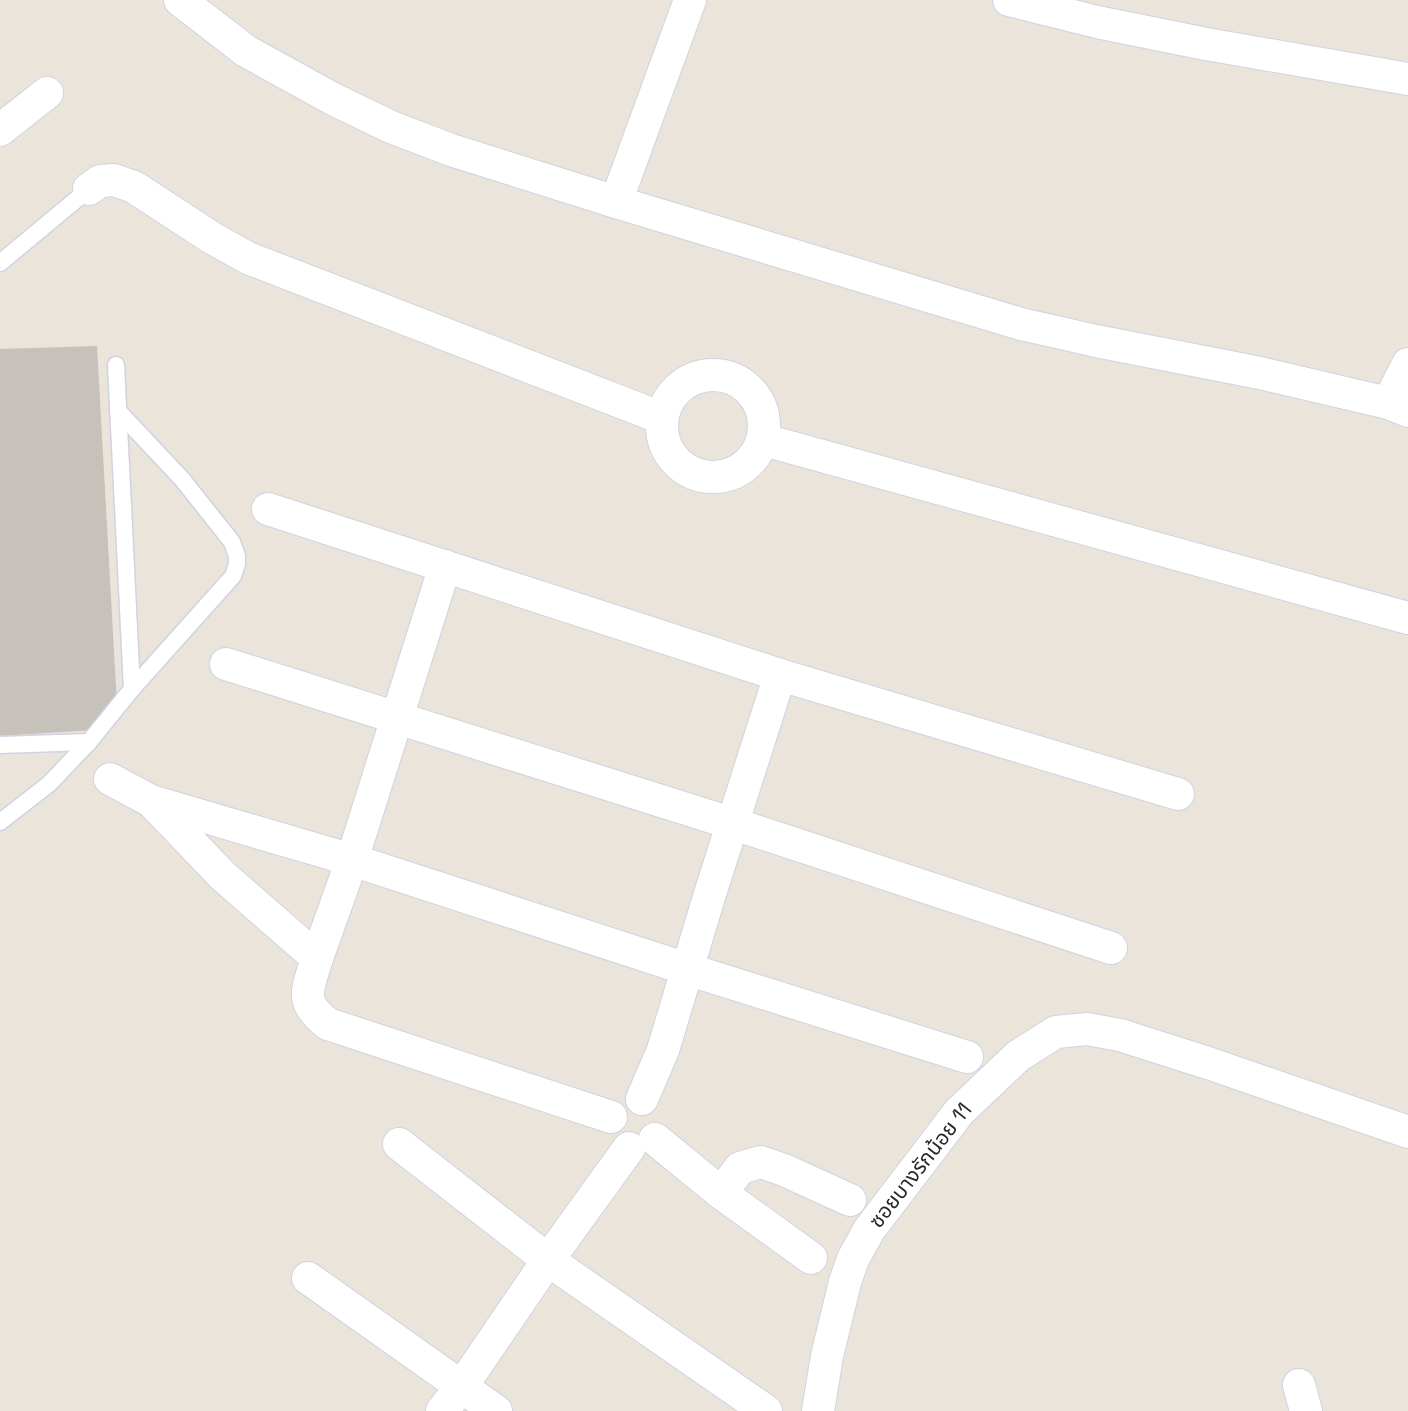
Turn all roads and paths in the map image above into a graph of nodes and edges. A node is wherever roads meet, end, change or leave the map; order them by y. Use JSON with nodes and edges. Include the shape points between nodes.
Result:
{"nodes":[{"id":1,"x":180,"y":0,"type":"edge"},
{"id":2,"x":690,"y":0,"type":"edge"},
{"id":3,"x":1009,"y":0,"type":"edge"},
{"id":4,"x":1408,"y":79,"type":"edge"},
{"id":5,"x":47,"y":93,"type":"dead end"},
{"id":6,"x":0,"y":130,"type":"edge"},
{"id":7,"x":89,"y":189,"type":"joint"},
{"id":8,"x":616,"y":202,"type":"junction"},
{"id":9,"x":0,"y":263,"type":"edge"},
{"id":10,"x":1408,"y":364,"type":"edge"},
{"id":11,"x":116,"y":365,"type":"dead end"},
{"id":12,"x":1398,"y":407,"type":"edge"},
{"id":13,"x":118,"y":411,"type":"junction"},
{"id":14,"x":662,"y":418,"type":"junction"},
{"id":15,"x":764,"y":440,"type":"junction"},
{"id":16,"x":268,"y":509,"type":"dead end"},
{"id":17,"x":445,"y":566,"type":"junction"},
{"id":18,"x":1408,"y":618,"type":"edge"},
{"id":19,"x":226,"y":664,"type":"dead end"},
{"id":20,"x":780,"y":675,"type":"junction"},
{"id":21,"x":132,"y":689,"type":"junction"},
{"id":22,"x":397,"y":719,"type":"junction"},
{"id":23,"x":89,"y":742,"type":"junction"},
{"id":24,"x":0,"y":745,"type":"edge"},
{"id":25,"x":110,"y":779,"type":"dead end"},
{"id":26,"x":1178,"y":794,"type":"dead end"},
{"id":27,"x":151,"y":801,"type":"junction"},
{"id":28,"x":0,"y":822,"type":"edge"},
{"id":29,"x":734,"y":824,"type":"junction"},
{"id":30,"x":352,"y":860,"type":"junction"},
{"id":31,"x":1111,"y":948,"type":"dead end"},
{"id":32,"x":317,"y":958,"type":"junction"},
{"id":33,"x":687,"y":969,"type":"junction"},
{"id":34,"x":967,"y":1057,"type":"dead end"},
{"id":35,"x":642,"y":1100,"type":"junction"},
{"id":36,"x":611,"y":1117,"type":"junction"},
{"id":37,"x":1408,"y":1132,"type":"edge"},
{"id":38,"x":642,"y":1143,"type":"junction"},
{"id":39,"x":399,"y":1144,"type":"dead end"},
{"id":40,"x":721,"y":1193,"type":"junction"},
{"id":41,"x":850,"y":1200,"type":"dead end"},
{"id":42,"x":811,"y":1258,"type":"dead end"},
{"id":43,"x":548,"y":1260,"type":"junction"},
{"id":44,"x":308,"y":1278,"type":"dead end"},
{"id":45,"x":462,"y":1386,"type":"junction"},
{"id":46,"x":442,"y":1411,"type":"edge"},
{"id":47,"x":496,"y":1411,"type":"edge"},
{"id":48,"x":766,"y":1411,"type":"edge"},
{"id":49,"x":818,"y":1411,"type":"edge"}],
"edges":[{"from":1,"to":8,"type":"street","via":[[246,51],[391,127],[450,150]]},
{"from":2,"to":8,"type":"street"},
{"from":3,"to":4,"type":"street","via":[[1152,33]]},
{"from":5,"to":6,"type":"street"},
{"from":7,"to":9,"type":"lane"},
{"from":7,"to":14,"type":"street","via":[[100,181],[114,180],[134,187],[248,258]]},
{"from":8,"to":12,"type":"street","via":[[1021,324],[1260,373]]},
{"from":10,"to":12,"type":"street"},
{"from":11,"to":13,"type":"lane"},
{"from":13,"to":21,"type":"lane"},
{"from":13,"to":21,"type":"lane","via":[[182,479],[232,542],[237,556],[233,576]]},
{"from":14,"to":15,"type":"street","via":[[664,443],[679,465],[702,477],[728,475],[750,462]]},
{"from":14,"to":15,"type":"street","via":[[673,392],[696,376],[724,375],[750,388],[764,412]]},
{"from":15,"to":18,"type":"street"},
{"from":16,"to":17,"type":"street"},
{"from":17,"to":20,"type":"street"},
{"from":17,"to":22,"type":"street"},
{"from":19,"to":22,"type":"street"},
{"from":20,"to":26,"type":"street"},
{"from":20,"to":29,"type":"street"},
{"from":21,"to":23,"type":"lane"},
{"from":22,"to":29,"type":"street"},
{"from":22,"to":30,"type":"street"},
{"from":23,"to":24,"type":"lane"},
{"from":23,"to":28,"type":"lane","via":[[49,783]]},
{"from":25,"to":27,"type":"street"},
{"from":27,"to":30,"type":"street"},
{"from":27,"to":32,"type":"street","via":[[222,875]]},
{"from":29,"to":31,"type":"street"},
{"from":29,"to":33,"type":"street"},
{"from":30,"to":32,"type":"street"},
{"from":30,"to":33,"type":"street"},
{"from":32,"to":36,"type":"street","via":[[307,995],[314,1013],[328,1024]]},
{"from":33,"to":34,"type":"street"},
{"from":33,"to":35,"type":"street","via":[[663,1050]]},
{"from":35,"to":36,"type":"street","via":[[622,1102]]},
{"from":35,"to":38,"type":"street","via":[[657,1111],[660,1120],[659,1130]]},
{"from":36,"to":38,"type":"street","via":[[610,1127],[620,1143]]},
{"from":37,"to":49,"type":"street","name":"ซอยบางรักน้อย 11","via":[[1120,1035],[1087,1029],[1056,1032],[1018,1056],[959,1112],[869,1230],[845,1282]]},
{"from":38,"to":40,"type":"street"},
{"from":38,"to":43,"type":"street"},
{"from":39,"to":43,"type":"street"},
{"from":40,"to":41,"type":"street","via":[[740,1168],[760,1162]]},
{"from":40,"to":42,"type":"street"},
{"from":43,"to":45,"type":"street"},
{"from":43,"to":48,"type":"street"},
{"from":44,"to":45,"type":"street"},
{"from":45,"to":46,"type":"street"},
{"from":45,"to":47,"type":"street"}]}
